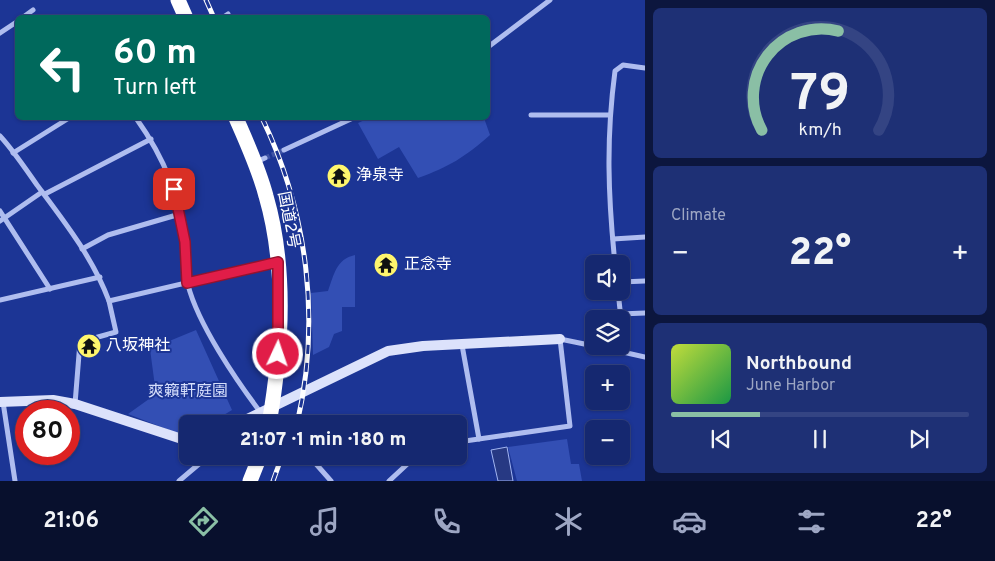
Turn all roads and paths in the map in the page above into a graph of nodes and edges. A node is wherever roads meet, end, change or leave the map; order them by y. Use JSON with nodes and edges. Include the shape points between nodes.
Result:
{"nodes":[{"id":1,"x":178,"y":0,"type":"edge"},
{"id":2,"x":550,"y":0,"type":"edge"},
{"id":3,"x":33,"y":10,"type":"dead end"},
{"id":4,"x":26,"y":15,"type":"edge"},
{"id":5,"x":185,"y":15,"type":"edge"},
{"id":6,"x":15,"y":23,"type":"edge"},
{"id":7,"x":0,"y":33,"type":"edge"},
{"id":8,"x":490,"y":45,"type":"edge"},
{"id":9,"x":645,"y":68,"type":"edge"},
{"id":10,"x":531,"y":115,"type":"dead end"},
{"id":11,"x":609,"y":115,"type":"junction"},
{"id":12,"x":66,"y":120,"type":"edge"},
{"id":13,"x":137,"y":120,"type":"edge"},
{"id":14,"x":237,"y":120,"type":"edge"},
{"id":15,"x":349,"y":120,"type":"edge"},
{"id":16,"x":0,"y":136,"type":"edge"},
{"id":17,"x":151,"y":139,"type":"junction"},
{"id":18,"x":284,"y":150,"type":"tunnel mouth"},
{"id":19,"x":13,"y":153,"type":"junction"},
{"id":20,"x":44,"y":193,"type":"junction"},
{"id":21,"x":0,"y":211,"type":"edge"},
{"id":22,"x":180,"y":214,"type":"junction"},
{"id":23,"x":2,"y":219,"type":"edge"},
{"id":24,"x":645,"y":237,"type":"edge"},
{"id":25,"x":613,"y":239,"type":"junction"},
{"id":26,"x":82,"y":249,"type":"junction"},
{"id":27,"x":614,"y":255,"type":"edge"},
{"id":28,"x":278,"y":262,"type":"junction"},
{"id":29,"x":100,"y":277,"type":"junction"},
{"id":30,"x":645,"y":281,"type":"edge"},
{"id":31,"x":630,"y":282,"type":"edge"},
{"id":32,"x":187,"y":283,"type":"junction"},
{"id":33,"x":50,"y":289,"type":"junction"},
{"id":34,"x":0,"y":300,"type":"edge"},
{"id":35,"x":109,"y":301,"type":"junction"},
{"id":36,"x":645,"y":312,"type":"edge"},
{"id":37,"x":630,"y":314,"type":"edge"},
{"id":38,"x":560,"y":340,"type":"junction"},
{"id":39,"x":585,"y":344,"type":"edge"},
{"id":40,"x":462,"y":345,"type":"junction"},
{"id":41,"x":630,"y":353,"type":"edge"},
{"id":42,"x":645,"y":356,"type":"edge"},
{"id":43,"x":75,"y":400,"type":"edge"},
{"id":44,"x":15,"y":401,"type":"edge"},
{"id":45,"x":2,"y":402,"type":"edge"},
{"id":46,"x":80,"y":406,"type":"edge"},
{"id":47,"x":267,"y":415,"type":"edge"},
{"id":48,"x":179,"y":438,"type":"edge"},
{"id":49,"x":479,"y":439,"type":"junction"},
{"id":50,"x":467,"y":441,"type":"edge"},
{"id":51,"x":198,"y":465,"type":"edge"},
{"id":52,"x":256,"y":465,"type":"edge"},
{"id":53,"x":317,"y":465,"type":"edge"},
{"id":54,"x":407,"y":465,"type":"edge"},
{"id":55,"x":393,"y":480,"type":"edge"},
{"id":56,"x":14,"y":481,"type":"edge"},
{"id":57,"x":179,"y":481,"type":"edge"},
{"id":58,"x":250,"y":481,"type":"edge"},
{"id":59,"x":331,"y":481,"type":"edge"}],
"edges":[{"from":1,"to":5,"type":"highway"},
{"from":2,"to":8,"type":"street"},
{"from":3,"to":4,"type":"street"},
{"from":6,"to":7,"type":"street"},
{"from":9,"to":11,"type":"street","via":[[623,65],[615,70]]},
{"from":10,"to":11,"type":"street"},
{"from":11,"to":25,"type":"street","via":[[608,195]]},
{"from":12,"to":19,"type":"street"},
{"from":13,"to":17,"type":"street"},
{"from":14,"to":28,"type":"highway","name":"国道2号","via":[[260,160]]},
{"from":15,"to":18,"type":"street"},
{"from":16,"to":19,"type":"street"},
{"from":17,"to":20,"type":"street"},
{"from":17,"to":22,"type":"street","via":[[168,172]]},
{"from":19,"to":20,"type":"street"},
{"from":20,"to":23,"type":"street"},
{"from":20,"to":26,"type":"street"},
{"from":21,"to":23,"type":"street"},
{"from":22,"to":26,"type":"street","via":[[108,234]]},
{"from":22,"to":32,"type":"street"},
{"from":23,"to":33,"type":"street"},
{"from":24,"to":25,"type":"street"},
{"from":25,"to":27,"type":"street"},
{"from":26,"to":29,"type":"street"},
{"from":28,"to":32,"type":"street"},
{"from":28,"to":47,"type":"highway","name":"国道2号","via":[[279,332]]},
{"from":29,"to":33,"type":"street"},
{"from":29,"to":35,"type":"street"},
{"from":30,"to":31,"type":"street"},
{"from":32,"to":35,"type":"street"},
{"from":32,"to":47,"type":"street","via":[[197,313]]},
{"from":33,"to":34,"type":"street"},
{"from":35,"to":43,"type":"street","via":[[116,332],[80,342]]},
{"from":36,"to":37,"type":"street"},
{"from":38,"to":39,"type":"street"},
{"from":38,"to":40,"type":"street"},
{"from":38,"to":49,"type":"street","via":[[570,426]]},
{"from":40,"to":47,"type":"street","via":[[388,351]]},
{"from":40,"to":49,"type":"street"},
{"from":41,"to":42,"type":"street"},
{"from":44,"to":45,"type":"street"},
{"from":45,"to":56,"type":"street"},
{"from":46,"to":48,"type":"street"},
{"from":49,"to":50,"type":"street"},
{"from":51,"to":57,"type":"street"},
{"from":52,"to":58,"type":"highway"},
{"from":53,"to":59,"type":"street"},
{"from":54,"to":55,"type":"street"}]}
